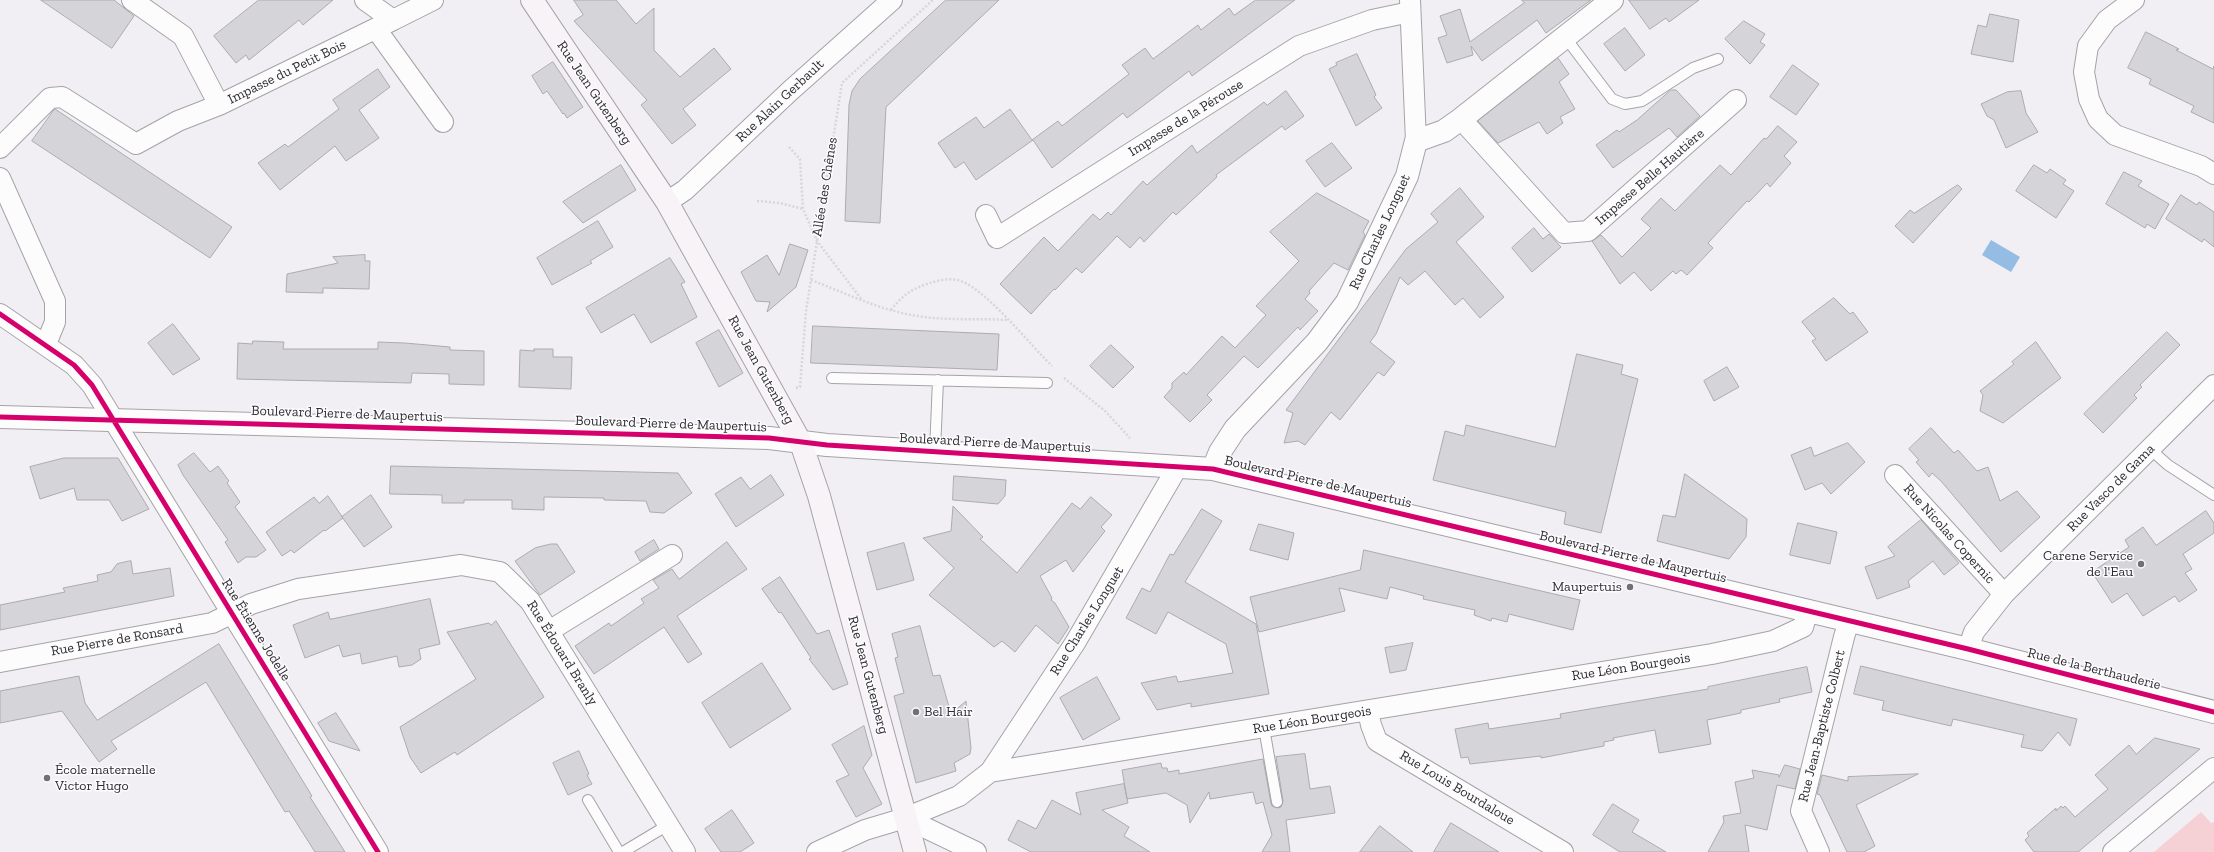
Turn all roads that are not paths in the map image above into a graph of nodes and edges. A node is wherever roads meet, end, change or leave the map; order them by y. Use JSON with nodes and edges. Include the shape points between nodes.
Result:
{"nodes":[{"id":1,"x":132,"y":0,"type":"edge"},
{"id":2,"x":365,"y":0,"type":"edge"},
{"id":3,"x":433,"y":0,"type":"edge"},
{"id":4,"x":532,"y":0,"type":"edge"},
{"id":5,"x":892,"y":0,"type":"edge"},
{"id":6,"x":1612,"y":0,"type":"edge"},
{"id":7,"x":2134,"y":0,"type":"edge"},
{"id":8,"x":1410,"y":6,"type":"edge"},
{"id":9,"x":393,"y":20,"type":"junction"},
{"id":10,"x":376,"y":29,"type":"junction"},
{"id":11,"x":1565,"y":37,"type":"junction"},
{"id":12,"x":1718,"y":59,"type":"dead end"},
{"id":13,"x":1736,"y":100,"type":"dead end"},
{"id":14,"x":218,"y":105,"type":"junction"},
{"id":15,"x":1461,"y":119,"type":"junction"},
{"id":16,"x":443,"y":122,"type":"dead end"},
{"id":17,"x":1416,"y":141,"type":"junction"},
{"id":18,"x":0,"y":148,"type":"edge"},
{"id":19,"x":2214,"y":174,"type":"edge"},
{"id":20,"x":0,"y":178,"type":"edge"},
{"id":21,"x":667,"y":202,"type":"junction"},
{"id":22,"x":986,"y":215,"type":"dead end"},
{"id":23,"x":0,"y":314,"type":"edge"},
{"id":24,"x":46,"y":344,"type":"junction"},
{"id":25,"x":832,"y":378,"type":"dead end"},
{"id":26,"x":938,"y":380,"type":"junction"},
{"id":27,"x":1047,"y":383,"type":"dead end"},
{"id":28,"x":2214,"y":385,"type":"edge"},
{"id":29,"x":0,"y":417,"type":"edge"},
{"id":30,"x":114,"y":421,"type":"junction"},
{"id":31,"x":801,"y":443,"type":"junction"},
{"id":32,"x":2150,"y":448,"type":"junction"},
{"id":33,"x":935,"y":451,"type":"junction"},
{"id":34,"x":1178,"y":466,"type":"junction"},
{"id":35,"x":1213,"y":469,"type":"junction"},
{"id":36,"x":1895,"y":475,"type":"dead end"},
{"id":37,"x":2214,"y":495,"type":"edge"},
{"id":38,"x":672,"y":555,"type":"dead end"},
{"id":39,"x":2004,"y":594,"type":"junction"},
{"id":40,"x":1808,"y":611,"type":"junction"},
{"id":41,"x":232,"y":612,"type":"junction"},
{"id":42,"x":1849,"y":621,"type":"junction"},
{"id":43,"x":549,"y":631,"type":"junction"},
{"id":44,"x":1968,"y":650,"type":"junction"},
{"id":45,"x":0,"y":662,"type":"edge"},
{"id":46,"x":1368,"y":711,"type":"junction"},
{"id":47,"x":2214,"y":712,"type":"edge"},
{"id":48,"x":1264,"y":728,"type":"junction"},
{"id":49,"x":2214,"y":768,"type":"edge"},
{"id":50,"x":990,"y":772,"type":"junction"},
{"id":51,"x":588,"y":800,"type":"dead end"},
{"id":52,"x":1277,"y":802,"type":"dead end"},
{"id":53,"x":905,"y":818,"type":"junction"},
{"id":54,"x":668,"y":825,"type":"junction"},
{"id":55,"x":378,"y":852,"type":"edge"},
{"id":56,"x":619,"y":852,"type":"edge"},
{"id":57,"x":623,"y":852,"type":"edge"},
{"id":58,"x":685,"y":852,"type":"edge"},
{"id":59,"x":817,"y":852,"type":"edge"},
{"id":60,"x":915,"y":852,"type":"edge"},
{"id":61,"x":976,"y":852,"type":"edge"},
{"id":62,"x":1563,"y":852,"type":"edge"},
{"id":63,"x":1819,"y":852,"type":"edge"},
{"id":64,"x":2112,"y":852,"type":"edge"}],
"edges":[{"from":1,"to":14,"type":"street","via":[[183,36]]},
{"from":2,"to":9,"type":"street"},
{"from":3,"to":9,"type":"street","name":"Impasse du Petit Bois"},
{"from":4,"to":21,"type":"main road","name":"Rue Jean Gutenberg"},
{"from":5,"to":21,"type":"street","name":"Rue Alain Gerbault","via":[[685,190]]},
{"from":6,"to":11,"type":"street"},
{"from":7,"to":19,"type":"street","via":[[2107,20],[2088,46],[2084,72],[2089,99],[2095,113],[2115,135],[2201,166]]},
{"from":8,"to":17,"type":"street"},
{"from":8,"to":22,"type":"street","name":"Impasse de la Pérouse","via":[[1300,46],[997,238]]},
{"from":9,"to":10,"type":"street","name":"Impasse du Petit Bois"},
{"from":10,"to":14,"type":"street","name":"Impasse du Petit Bois"},
{"from":10,"to":16,"type":"street"},
{"from":11,"to":12,"type":"lane","via":[[1612,100],[1625,104],[1642,101],[1693,68]]},
{"from":11,"to":15,"type":"street"},
{"from":13,"to":15,"type":"street","name":"Impasse Belle Hautière","via":[[1588,231],[1564,233]]},
{"from":14,"to":18,"type":"street","name":"Impasse du Petit Bois","via":[[178,121],[136,144],[62,98],[50,98]]},
{"from":15,"to":17,"type":"street","via":[[1444,131]]},
{"from":17,"to":35,"type":"street","name":"Rue Charles Longuet","via":[[1407,176],[1391,214],[1347,302],[1317,342],[1235,429],[1220,452]]},
{"from":20,"to":24,"type":"street","via":[[55,301],[55,322]]},
{"from":21,"to":31,"type":"main road","name":"Rue Jean Gutenberg"},
{"from":23,"to":24,"type":"street","name":"Rue Étienne Jodelle"},
{"from":24,"to":30,"type":"street","name":"Rue Étienne Jodelle","via":[[74,365],[92,385]]},
{"from":25,"to":26,"type":"lane"},
{"from":26,"to":27,"type":"lane"},
{"from":26,"to":33,"type":"lane"},
{"from":28,"to":32,"type":"street","name":"Rue Vasco de Gama"},
{"from":29,"to":30,"type":"street","name":"Boulevard Pierre de Maupertuis"},
{"from":30,"to":31,"type":"street","name":"Boulevard Pierre de Maupertuis","via":[[769,438]]},
{"from":30,"to":41,"type":"street","name":"Rue Étienne Jodelle"},
{"from":31,"to":33,"type":"street","name":"Boulevard Pierre de Maupertuis"},
{"from":31,"to":53,"type":"main road","name":"Rue Jean Gutenberg","via":[[819,496]]},
{"from":32,"to":37,"type":"lane","via":[[2168,465]]},
{"from":32,"to":39,"type":"street","name":"Rue Vasco de Gama"},
{"from":33,"to":34,"type":"street","name":"Boulevard Pierre de Maupertuis"},
{"from":34,"to":35,"type":"street","name":"Boulevard Pierre de Maupertuis"},
{"from":34,"to":50,"type":"street","name":"Rue Charles Longuet","via":[[1075,643]]},
{"from":35,"to":40,"type":"street","name":"Boulevard Pierre de Maupertuis"},
{"from":36,"to":39,"type":"street","name":"Rue Nicolas Copernic"},
{"from":38,"to":43,"type":"street"},
{"from":39,"to":44,"type":"street","name":"Rue Vasco de Gama","via":[[1974,632]]},
{"from":40,"to":42,"type":"street","name":"Boulevard Pierre de Maupertuis"},
{"from":40,"to":46,"type":"street","name":"Rue Léon Bourgeois","via":[[1803,627],[1772,641],[1712,654]]},
{"from":41,"to":43,"type":"street","name":"Rue Édouard Branly","via":[[298,589],[461,565],[500,572],[530,601]]},
{"from":41,"to":45,"type":"street","name":"Rue Pierre de Ronsard","via":[[212,623]]},
{"from":41,"to":55,"type":"street","name":"Rue Étienne Jodelle"},
{"from":42,"to":44,"type":"street","name":"Boulevard Pierre de Maupertuis"},
{"from":42,"to":63,"type":"street","name":"Rue Jean-Baptiste Colbert","via":[[1801,810]]},
{"from":43,"to":54,"type":"street","name":"Rue Édouard Branly"},
{"from":44,"to":47,"type":"street","name":"Rue de la Berthauderie"},
{"from":46,"to":48,"type":"street","name":"Rue Léon Bourgeois"},
{"from":46,"to":62,"type":"street","name":"Rue Louis Bourdaloue","via":[[1370,725],[1377,741]]},
{"from":48,"to":50,"type":"street","name":"Rue Léon Bourgeois"},
{"from":48,"to":52,"type":"lane"},
{"from":49,"to":64,"type":"street"},
{"from":50,"to":53,"type":"street","name":"Rue Léon Bourgeois","via":[[959,796]]},
{"from":51,"to":56,"type":"lane"},
{"from":53,"to":59,"type":"street","name":"Rue Léon Bourgeois","via":[[865,830]]},
{"from":53,"to":60,"type":"main road","name":"Rue Jean Gutenberg"},
{"from":53,"to":61,"type":"street"},
{"from":54,"to":57,"type":"lane"},
{"from":54,"to":58,"type":"street","name":"Rue Édouard Branly"}]}
